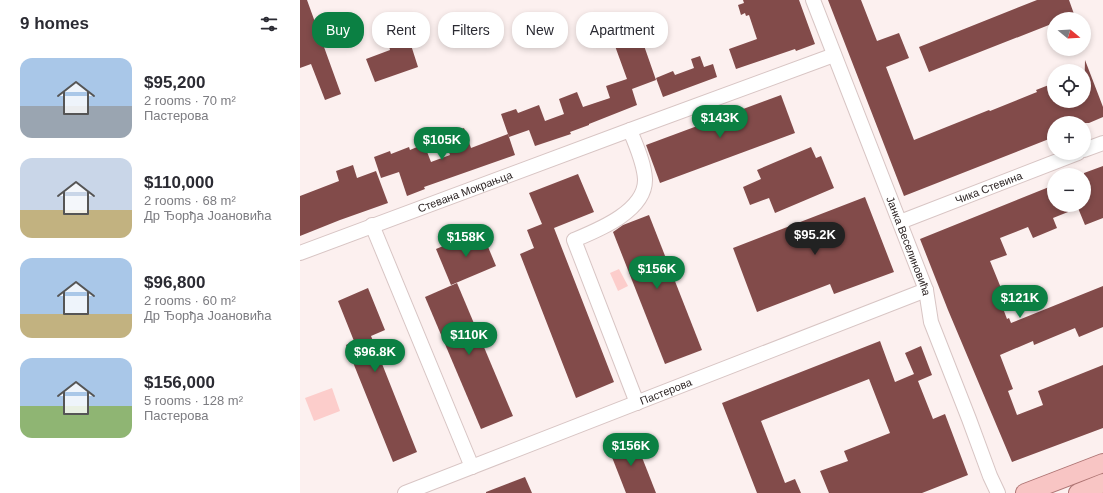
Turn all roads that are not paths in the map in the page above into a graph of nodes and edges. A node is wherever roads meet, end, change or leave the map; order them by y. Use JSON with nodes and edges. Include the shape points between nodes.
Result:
{"nodes":[{"id":1,"x":813,"y":0,"type":"edge"},
{"id":2,"x":834,"y":55,"type":"junction"},
{"id":3,"x":630,"y":130,"type":"junction"},
{"id":4,"x":1103,"y":143,"type":"edge"},
{"id":5,"x":1091,"y":147,"type":"edge"},
{"id":6,"x":1060,"y":160,"type":"edge"},
{"id":7,"x":900,"y":222,"type":"junction"},
{"id":8,"x":372,"y":226,"type":"junction"},
{"id":9,"x":300,"y":253,"type":"edge"},
{"id":10,"x":926,"y":290,"type":"junction"},
{"id":11,"x":637,"y":402,"type":"junction"},
{"id":12,"x":1103,"y":463,"type":"edge"},
{"id":13,"x":472,"y":467,"type":"junction"},
{"id":14,"x":1103,"y":483,"type":"edge"},
{"id":15,"x":405,"y":493,"type":"edge"},
{"id":16,"x":998,"y":493,"type":"edge"},
{"id":17,"x":1025,"y":493,"type":"edge"},
{"id":18,"x":1078,"y":493,"type":"edge"}],
"edges":[{"from":1,"to":2,"type":"street","name":"Јанка Веселиновића"},
{"from":2,"to":3,"type":"street","name":"Стевана Мокрањца"},
{"from":2,"to":7,"type":"street","name":"Јанка Веселиновића"},
{"from":3,"to":8,"type":"street","name":"Стевана Мокрањца"},
{"from":3,"to":11,"type":"street","via":[[644,168],[645,182],[640,198],[629,211],[616,220],[574,240]]},
{"from":4,"to":5,"type":"street"},
{"from":6,"to":7,"type":"street","name":"Чика Стевина"},
{"from":7,"to":10,"type":"street","name":"Јанка Веселиновића"},
{"from":8,"to":9,"type":"street","name":"Стевана Мокрањца"},
{"from":8,"to":13,"type":"street"},
{"from":10,"to":11,"type":"street","name":"Пастерова"},
{"from":10,"to":16,"type":"street","name":"Јанка Веселиновића","via":[[932,322]]},
{"from":11,"to":13,"type":"street","name":"Пастерова"},
{"from":12,"to":17,"type":"main road"},
{"from":13,"to":15,"type":"street","name":"Пастерова"},
{"from":14,"to":18,"type":"main road"}]}
